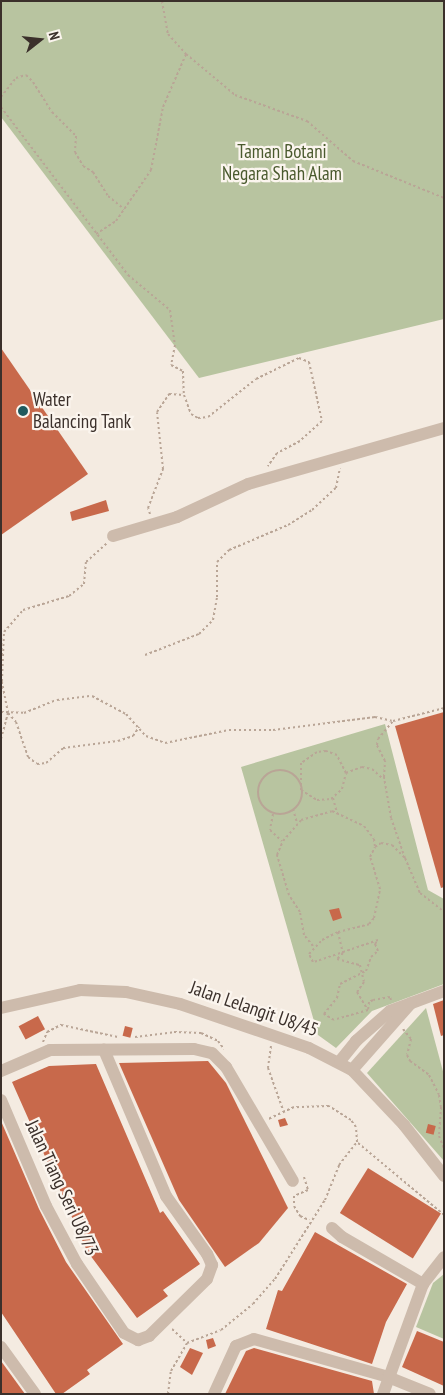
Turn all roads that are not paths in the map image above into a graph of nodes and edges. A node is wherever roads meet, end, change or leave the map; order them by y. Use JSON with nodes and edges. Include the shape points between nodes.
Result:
{"nodes":[{"id":1,"x":444,"y":428,"type":"edge"},
{"id":2,"x":113,"y":536,"type":"road end"},
{"id":3,"x":444,"y":991,"type":"edge"},
{"id":4,"x":1,"y":1008,"type":"edge"},
{"id":5,"x":398,"y":1012,"type":"junction"},
{"id":6,"x":104,"y":1050,"type":"junction"},
{"id":7,"x":340,"y":1061,"type":"junction"},
{"id":8,"x":352,"y":1070,"type":"junction"},
{"id":9,"x":1,"y":1071,"type":"edge"},
{"id":10,"x":1,"y":1100,"type":"edge"},
{"id":11,"x":444,"y":1176,"type":"edge"},
{"id":12,"x":293,"y":1181,"type":"dead end"},
{"id":13,"x":332,"y":1228,"type":"dead end"},
{"id":14,"x":444,"y":1257,"type":"edge"},
{"id":15,"x":423,"y":1284,"type":"junction"},
{"id":16,"x":1,"y":1347,"type":"edge"},
{"id":17,"x":388,"y":1377,"type":"junction"},
{"id":18,"x":35,"y":1394,"type":"edge"},
{"id":19,"x":214,"y":1394,"type":"edge"},
{"id":20,"x":383,"y":1394,"type":"edge"},
{"id":21,"x":430,"y":1394,"type":"edge"}],
"edges":[{"from":1,"to":2,"type":"street","via":[[248,484],[177,517]]},
{"from":3,"to":5,"type":"street","via":[[411,1003]]},
{"from":4,"to":7,"type":"street","name":"Jalan Lelangit U8/45","via":[[80,990],[126,992],[180,1004],[276,1035]]},
{"from":5,"to":7,"type":"street","via":[[360,1037]]},
{"from":5,"to":8,"type":"street"},
{"from":6,"to":9,"type":"street","via":[[43,1052]]},
{"from":6,"to":10,"type":"street","name":"Jalan Tiang Seri U8/73","via":[[166,1196],[212,1265],[207,1278],[165,1323],[143,1339],[133,1339],[124,1333],[67,1249]]},
{"from":6,"to":12,"type":"street","via":[[194,1049],[212,1054],[226,1067]]},
{"from":7,"to":8,"type":"street","name":"Jalan Lelangit U8/45"},
{"from":8,"to":11,"type":"street","name":"Jalan Lelangit U8/45","via":[[404,1125]]},
{"from":13,"to":15,"type":"street"},
{"from":14,"to":15,"type":"street"},
{"from":15,"to":17,"type":"street"},
{"from":16,"to":18,"type":"street"},
{"from":17,"to":19,"type":"street","via":[[250,1339],[236,1346]]},
{"from":17,"to":20,"type":"street"},
{"from":17,"to":21,"type":"street"}]}
